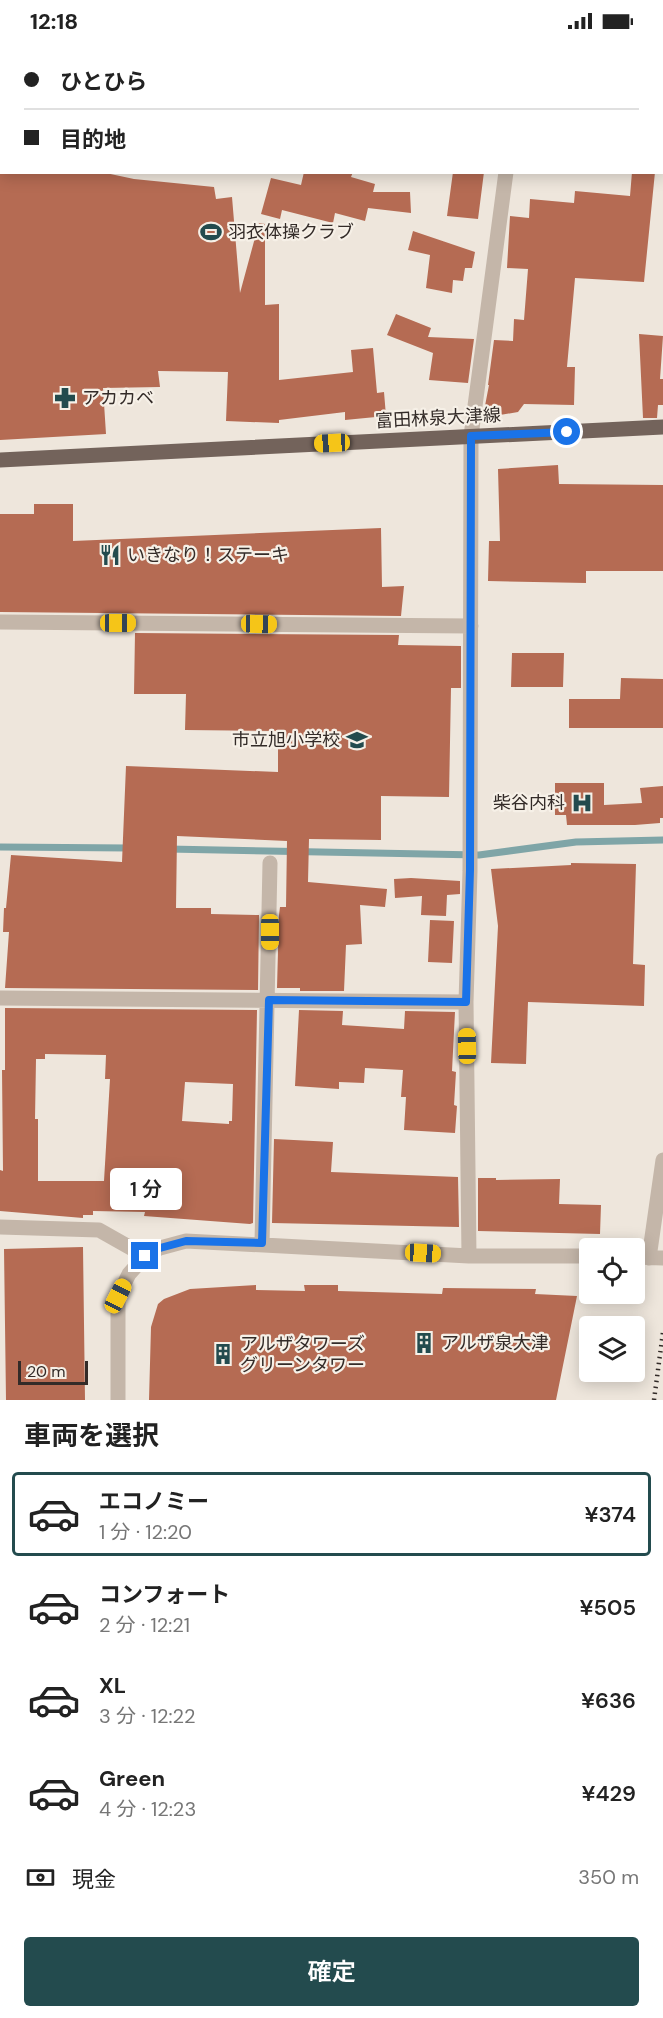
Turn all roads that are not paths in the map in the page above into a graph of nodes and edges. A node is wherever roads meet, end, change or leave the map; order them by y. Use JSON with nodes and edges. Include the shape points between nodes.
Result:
{"nodes":[{"id":1,"x":506,"y":174,"type":"edge"},
{"id":2,"x":663,"y":428,"type":"edge"},
{"id":3,"x":471,"y":436,"type":"junction"},
{"id":4,"x":0,"y":460,"type":"edge"},
{"id":5,"x":0,"y":622,"type":"edge"},
{"id":6,"x":471,"y":626,"type":"junction"},
{"id":7,"x":270,"y":863,"type":"dead end"},
{"id":8,"x":0,"y":998,"type":"edge"},
{"id":9,"x":269,"y":1000,"type":"junction"},
{"id":10,"x":466,"y":1002,"type":"junction"},
{"id":11,"x":663,"y":1160,"type":"edge"},
{"id":12,"x":0,"y":1227,"type":"edge"},
{"id":13,"x":262,"y":1243,"type":"junction"},
{"id":14,"x":145,"y":1256,"type":"junction"},
{"id":15,"x":469,"y":1256,"type":"junction"},
{"id":16,"x":579,"y":1256,"type":"edge"},
{"id":17,"x":649,"y":1258,"type":"edge"},
{"id":18,"x":118,"y":1400,"type":"edge"}],
"edges":[{"from":1,"to":3,"type":"street"},
{"from":2,"to":3,"type":"main road","name":"富田林泉大津線"},
{"from":3,"to":4,"type":"main road","name":"富田林泉大津線"},
{"from":3,"to":6,"type":"street"},
{"from":5,"to":6,"type":"street"},
{"from":6,"to":10,"type":"street"},
{"from":7,"to":9,"type":"street"},
{"from":8,"to":9,"type":"street"},
{"from":9,"to":10,"type":"street"},
{"from":9,"to":13,"type":"street"},
{"from":10,"to":15,"type":"street"},
{"from":11,"to":17,"type":"street"},
{"from":12,"to":14,"type":"street","via":[[99,1230]]},
{"from":13,"to":14,"type":"street","via":[[186,1241]]},
{"from":13,"to":15,"type":"street"},
{"from":14,"to":18,"type":"street","via":[[129,1274],[118,1296]]},
{"from":15,"to":16,"type":"street"}]}
